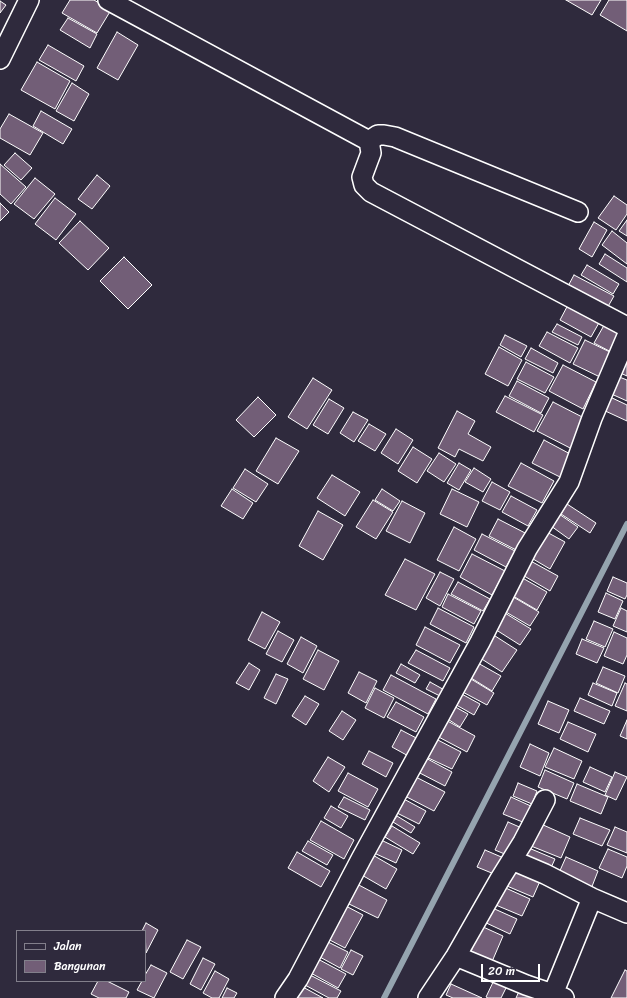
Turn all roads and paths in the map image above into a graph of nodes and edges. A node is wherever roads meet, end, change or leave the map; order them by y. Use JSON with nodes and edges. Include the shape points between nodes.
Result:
{"nodes":[{"id":1,"x":30,"y":0,"type":"edge"},
{"id":2,"x":108,"y":0,"type":"edge"},
{"id":3,"x":0,"y":59,"type":"edge"},
{"id":4,"x":369,"y":141,"type":"junction"},
{"id":5,"x":578,"y":212,"type":"dead end"},
{"id":6,"x":627,"y":327,"type":"edge"},
{"id":7,"x":627,"y":336,"type":"edge"},
{"id":8,"x":545,"y":800,"type":"dead end"},
{"id":9,"x":512,"y":860,"type":"junction"},
{"id":10,"x":592,"y":898,"type":"junction"},
{"id":11,"x":627,"y":913,"type":"edge"},
{"id":12,"x":456,"y":956,"type":"junction"},
{"id":13,"x":551,"y":995,"type":"edge"},
{"id":14,"x":285,"y":998,"type":"edge"},
{"id":15,"x":428,"y":998,"type":"edge"}],
"edges":[{"from":1,"to":3,"type":"street"},
{"from":2,"to":4,"type":"street"},
{"from":4,"to":5,"type":"street","via":[[384,134],[394,137]]},
{"from":4,"to":6,"type":"street","via":[[371,153],[362,177],[364,185],[371,192]]},
{"from":7,"to":14,"type":"street","via":[[592,418],[569,482],[527,549],[480,642],[298,979]]},
{"from":8,"to":9,"type":"street"},
{"from":9,"to":10,"type":"street"},
{"from":9,"to":12,"type":"street"},
{"from":10,"to":11,"type":"street"},
{"from":10,"to":13,"type":"street"},
{"from":12,"to":13,"type":"street"},
{"from":12,"to":15,"type":"street"}]}
